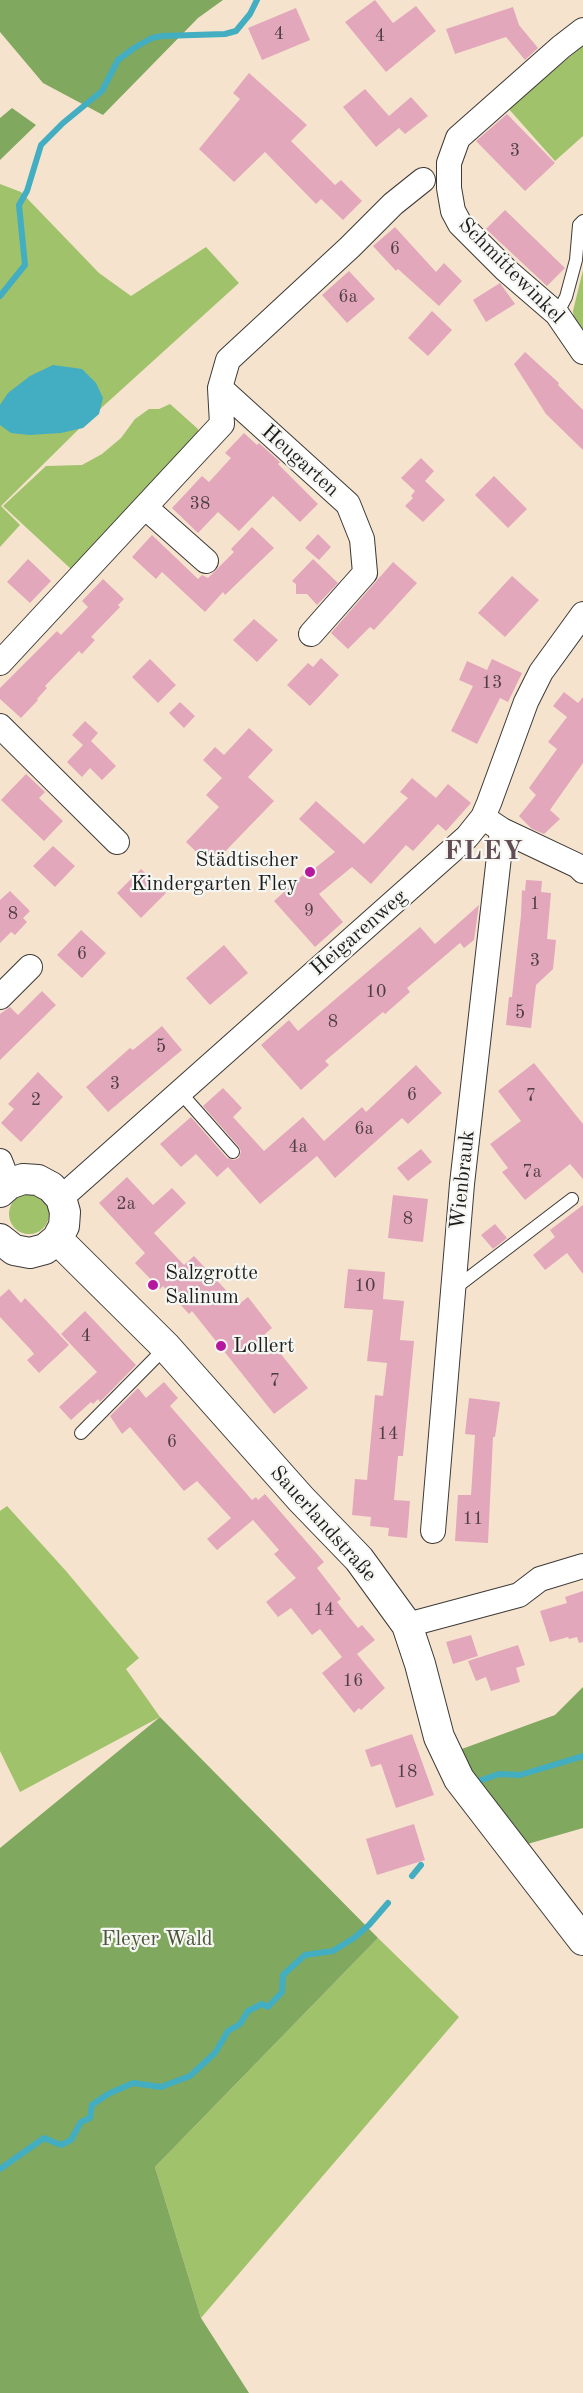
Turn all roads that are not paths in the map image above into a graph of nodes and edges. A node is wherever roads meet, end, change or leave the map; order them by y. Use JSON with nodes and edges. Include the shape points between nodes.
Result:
{"nodes":[{"id":1,"x":583,"y":30,"type":"edge"},
{"id":2,"x":423,"y":180,"type":"dead end"},
{"id":3,"x":583,"y":221,"type":"edge"},
{"id":4,"x":557,"y":314,"type":"junction"},
{"id":5,"x":583,"y":352,"type":"edge"},
{"id":6,"x":220,"y":388,"type":"junction"},
{"id":7,"x":145,"y":507,"type":"junction"},
{"id":8,"x":206,"y":561,"type":"dead end"},
{"id":9,"x":583,"y":614,"type":"edge"},
{"id":10,"x":311,"y":634,"type":"dead end"},
{"id":11,"x":0,"y":663,"type":"edge"},
{"id":12,"x":0,"y":726,"type":"edge"},
{"id":13,"x":492,"y":824,"type":"junction"},
{"id":14,"x":117,"y":842,"type":"dead end"},
{"id":15,"x":583,"y":871,"type":"edge"},
{"id":16,"x":30,"y":967,"type":"dead end"},
{"id":17,"x":0,"y":997,"type":"edge"},
{"id":18,"x":179,"y":1091,"type":"junction"},
{"id":19,"x":233,"y":1152,"type":"dead end"},
{"id":20,"x":3,"y":1179,"type":"edge"},
{"id":21,"x":61,"y":1198,"type":"junction"},
{"id":22,"x":572,"y":1199,"type":"dead end"},
{"id":23,"x":57,"y":1239,"type":"junction"},
{"id":24,"x":0,"y":1241,"type":"edge"},
{"id":25,"x":453,"y":1290,"type":"junction"},
{"id":26,"x":166,"y":1347,"type":"junction"},
{"id":27,"x":81,"y":1433,"type":"dead end"},
{"id":28,"x":433,"y":1531,"type":"dead end"},
{"id":29,"x":583,"y":1566,"type":"edge"},
{"id":30,"x":406,"y":1625,"type":"junction"},
{"id":31,"x":583,"y":1940,"type":"edge"}],
"edges":[{"from":1,"to":4,"type":"street","name":"Schmittewinkel","via":[[458,138],[449,163],[453,211],[460,224]]},
{"from":2,"to":6,"type":"street","via":[[228,360]]},
{"from":3,"to":4,"type":"lane","via":[[579,225],[567,297]]},
{"from":4,"to":5,"type":"street","name":"Schmittewinkel"},
{"from":6,"to":7,"type":"street","via":[[222,424]]},
{"from":6,"to":10,"type":"street","name":"Heugarten","via":[[348,504],[362,539],[365,573]]},
{"from":7,"to":8,"type":"street"},
{"from":7,"to":11,"type":"street"},
{"from":9,"to":13,"type":"street","name":"Heigarenweg","via":[[541,672],[526,702]]},
{"from":12,"to":14,"type":"street"},
{"from":13,"to":15,"type":"street"},
{"from":13,"to":18,"type":"street","name":"Heigarenweg","via":[[467,837]]},
{"from":13,"to":25,"type":"street","name":"Wienbrauk"},
{"from":16,"to":17,"type":"street"},
{"from":18,"to":19,"type":"lane"},
{"from":18,"to":21,"type":"street","name":"Heigarenweg"},
{"from":20,"to":21,"type":"street","via":[[38,1180]]},
{"from":21,"to":23,"type":"street","via":[[64,1226]]},
{"from":22,"to":25,"type":"lane"},
{"from":23,"to":24,"type":"street","via":[[45,1249],[30,1253],[14,1250]]},
{"from":23,"to":26,"type":"street","name":"Sauerlandstraße"},
{"from":25,"to":28,"type":"street","name":"Wienbrauk"},
{"from":26,"to":27,"type":"lane"},
{"from":26,"to":30,"type":"street","name":"Sauerlandstraße","via":[[359,1559]]},
{"from":29,"to":30,"type":"street","via":[[540,1579],[519,1595]]},
{"from":30,"to":31,"type":"street","name":"Sauerlandstraße","via":[[439,1737],[459,1779]]}]}
